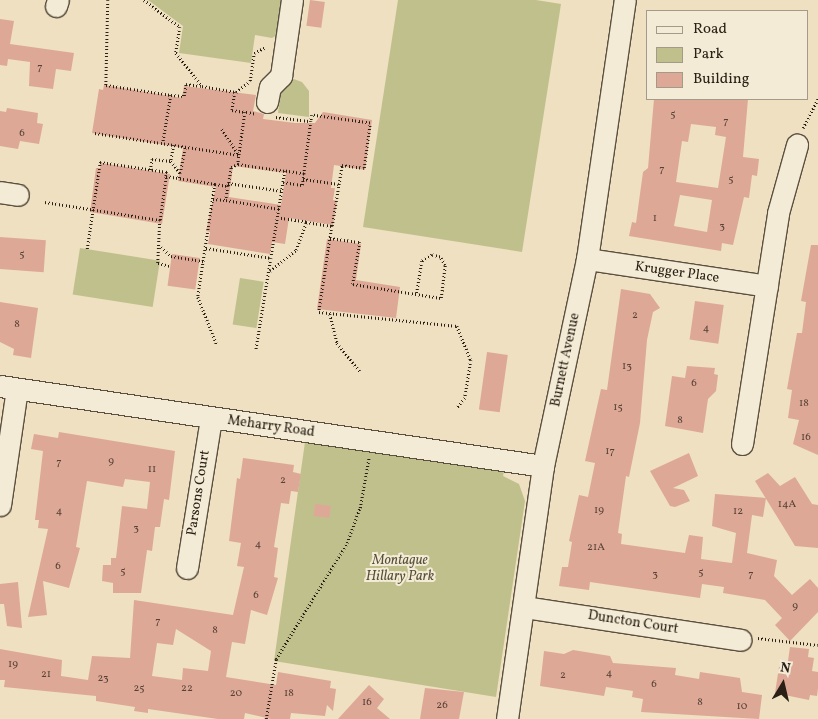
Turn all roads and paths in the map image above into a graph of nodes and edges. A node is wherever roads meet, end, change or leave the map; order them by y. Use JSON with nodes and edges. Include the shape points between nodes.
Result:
{"nodes":[{"id":1,"x":108,"y":0,"type":"edge"},
{"id":2,"x":144,"y":0,"type":"edge"},
{"id":3,"x":292,"y":0,"type":"edge"},
{"id":4,"x":625,"y":0,"type":"edge"},
{"id":5,"x":254,"y":53,"type":"dead end"},
{"id":6,"x":202,"y":86,"type":"junction"},
{"id":7,"x":235,"y":92,"type":"junction"},
{"id":8,"x":171,"y":94,"type":"junction"},
{"id":9,"x":818,"y":99,"type":"edge"},
{"id":10,"x":266,"y":109,"type":"junction"},
{"id":11,"x":245,"y":112,"type":"junction"},
{"id":12,"x":311,"y":121,"type":"junction"},
{"id":13,"x":222,"y":129,"type":"dead end"},
{"id":14,"x":95,"y":133,"type":"dead end"},
{"id":15,"x":163,"y":143,"type":"junction"},
{"id":16,"x":174,"y":145,"type":"junction"},
{"id":17,"x":797,"y":145,"type":"joint"},
{"id":18,"x":185,"y":146,"type":"junction"},
{"id":19,"x":239,"y":155,"type":"junction"},
{"id":20,"x":171,"y":161,"type":"junction"},
{"id":21,"x":238,"y":164,"type":"junction"},
{"id":22,"x":150,"y":170,"type":"junction"},
{"id":23,"x":285,"y":171,"type":"junction"},
{"id":24,"x":180,"y":173,"type":"junction"},
{"id":25,"x":304,"y":174,"type":"junction"},
{"id":26,"x":166,"y":176,"type":"junction"},
{"id":27,"x":180,"y":178,"type":"junction"},
{"id":28,"x":303,"y":179,"type":"junction"},
{"id":29,"x":283,"y":182,"type":"junction"},
{"id":30,"x":215,"y":184,"type":"junction"},
{"id":31,"x":228,"y":184,"type":"junction"},
{"id":32,"x":339,"y":184,"type":"junction"},
{"id":33,"x":282,"y":191,"type":"junction"},
{"id":34,"x":213,"y":199,"type":"junction"},
{"id":35,"x":226,"y":200,"type":"junction"},
{"id":36,"x":46,"y":202,"type":"dead end"},
{"id":37,"x":279,"y":209,"type":"junction"},
{"id":38,"x":92,"y":210,"type":"junction"},
{"id":39,"x":278,"y":217,"type":"junction"},
{"id":40,"x":160,"y":220,"type":"junction"},
{"id":41,"x":306,"y":222,"type":"junction"},
{"id":42,"x":332,"y":226,"type":"junction"},
{"id":43,"x":330,"y":238,"type":"junction"},
{"id":44,"x":161,"y":247,"type":"junction"},
{"id":45,"x":206,"y":248,"type":"junction"},
{"id":46,"x":87,"y":249,"type":"dead end"},
{"id":47,"x":271,"y":258,"type":"junction"},
{"id":48,"x":588,"y":259,"type":"junction"},
{"id":49,"x":204,"y":261,"type":"junction"},
{"id":50,"x":170,"y":266,"type":"dead end"},
{"id":51,"x":269,"y":272,"type":"junction"},
{"id":52,"x":767,"y":286,"type":"junction"},
{"id":53,"x":417,"y":294,"type":"junction"},
{"id":54,"x":330,"y":314,"type":"junction"},
{"id":55,"x":217,"y":345,"type":"dead end"},
{"id":56,"x":256,"y":351,"type":"dead end"},
{"id":57,"x":362,"y":373,"type":"dead end"},
{"id":58,"x":9,"y":387,"type":"edge"},
{"id":59,"x":457,"y":408,"type":"dead end"},
{"id":60,"x":211,"y":418,"type":"junction"},
{"id":61,"x":742,"y":444,"type":"dead end"},
{"id":62,"x":370,"y":452,"type":"dead end"},
{"id":63,"x":543,"y":466,"type":"junction"},
{"id":64,"x":0,"y":505,"type":"edge"},
{"id":65,"x":187,"y":568,"type":"dead end"},
{"id":66,"x":524,"y":607,"type":"junction"},
{"id":67,"x":741,"y":640,"type":"joint"},
{"id":68,"x":818,"y":645,"type":"edge"},
{"id":69,"x":266,"y":719,"type":"edge"},
{"id":70,"x":507,"y":719,"type":"edge"}],
"edges":[{"from":1,"to":8,"type":"path","via":[[106,85]]},
{"from":2,"to":6,"type":"path","via":[[180,27],[176,53]]},
{"from":3,"to":10,"type":"street","via":[[281,76],[270,87]]},
{"from":4,"to":48,"type":"street","name":"Burnett Avenue"},
{"from":5,"to":7,"type":"path","via":[[250,81]]},
{"from":6,"to":7,"type":"path"},
{"from":6,"to":8,"type":"path","via":[[186,84],[184,96]]},
{"from":7,"to":11,"type":"path","via":[[232,110]]},
{"from":8,"to":15,"type":"path"},
{"from":9,"to":17,"type":"path"},
{"from":10,"to":11,"type":"path"},
{"from":10,"to":12,"type":"path"},
{"from":11,"to":19,"type":"path"},
{"from":12,"to":25,"type":"path"},
{"from":12,"to":32,"type":"path","via":[[312,115],[370,123],[364,168],[342,165]]},
{"from":13,"to":19,"type":"path"},
{"from":14,"to":15,"type":"path"},
{"from":15,"to":16,"type":"path"},
{"from":16,"to":18,"type":"path"},
{"from":16,"to":20,"type":"path"},
{"from":17,"to":52,"type":"street","via":[[778,213]]},
{"from":18,"to":19,"type":"path"},
{"from":18,"to":24,"type":"path"},
{"from":19,"to":21,"type":"path"},
{"from":20,"to":22,"type":"path","via":[[152,159]]},
{"from":20,"to":24,"type":"path"},
{"from":21,"to":23,"type":"path"},
{"from":21,"to":31,"type":"path","via":[[231,167]]},
{"from":22,"to":26,"type":"path","via":[[167,172]]},
{"from":22,"to":38,"type":"path","via":[[100,162]]},
{"from":23,"to":25,"type":"path"},
{"from":23,"to":29,"type":"path"},
{"from":24,"to":27,"type":"path"},
{"from":25,"to":28,"type":"path"},
{"from":26,"to":27,"type":"path"},
{"from":26,"to":40,"type":"path"},
{"from":27,"to":30,"type":"path"},
{"from":28,"to":29,"type":"path","via":[[302,184]]},
{"from":28,"to":32,"type":"path"},
{"from":29,"to":33,"type":"path"},
{"from":30,"to":31,"type":"path"},
{"from":30,"to":34,"type":"path"},
{"from":31,"to":33,"type":"path"},
{"from":31,"to":35,"type":"path"},
{"from":32,"to":42,"type":"path"},
{"from":33,"to":37,"type":"path"},
{"from":34,"to":35,"type":"path"},
{"from":34,"to":45,"type":"path"},
{"from":35,"to":37,"type":"path"},
{"from":36,"to":38,"type":"path"},
{"from":37,"to":39,"type":"path"},
{"from":38,"to":40,"type":"path"},
{"from":38,"to":46,"type":"path"},
{"from":39,"to":41,"type":"path"},
{"from":39,"to":47,"type":"path"},
{"from":40,"to":44,"type":"path"},
{"from":41,"to":42,"type":"path"},
{"from":41,"to":51,"type":"path","via":[[296,250]]},
{"from":42,"to":43,"type":"path"},
{"from":43,"to":53,"type":"path","via":[[360,242],[353,284]]},
{"from":43,"to":54,"type":"path","via":[[319,312]]},
{"from":44,"to":49,"type":"path","via":[[171,256]]},
{"from":44,"to":50,"type":"path","via":[[158,263]]},
{"from":45,"to":47,"type":"path"},
{"from":45,"to":49,"type":"path"},
{"from":47,"to":51,"type":"path"},
{"from":48,"to":52,"type":"street","name":"Krugger Place"},
{"from":48,"to":63,"type":"street","name":"Burnett Avenue"},
{"from":49,"to":55,"type":"path","via":[[198,296]]},
{"from":51,"to":56,"type":"path"},
{"from":52,"to":61,"type":"street"},
{"from":53,"to":53,"type":"path","via":[[441,298],[445,265],[440,257],[432,255],[422,261]]},
{"from":54,"to":57,"type":"path","via":[[337,343]]},
{"from":54,"to":59,"type":"path","via":[[457,326],[472,360],[465,398]]},
{"from":58,"to":60,"type":"street","name":"Meharry Road"},
{"from":58,"to":64,"type":"street"},
{"from":60,"to":63,"type":"street","name":"Meharry Road"},
{"from":60,"to":65,"type":"street","name":"Parsons Court"},
{"from":62,"to":69,"type":"path","via":[[360,508],[347,543],[276,658]]},
{"from":63,"to":66,"type":"street","name":"Burnett Avenue"},
{"from":66,"to":67,"type":"street","name":"Duncton Court"},
{"from":66,"to":70,"type":"street","name":"Burnett Avenue"},
{"from":67,"to":68,"type":"path","via":[[762,638]]}]}
